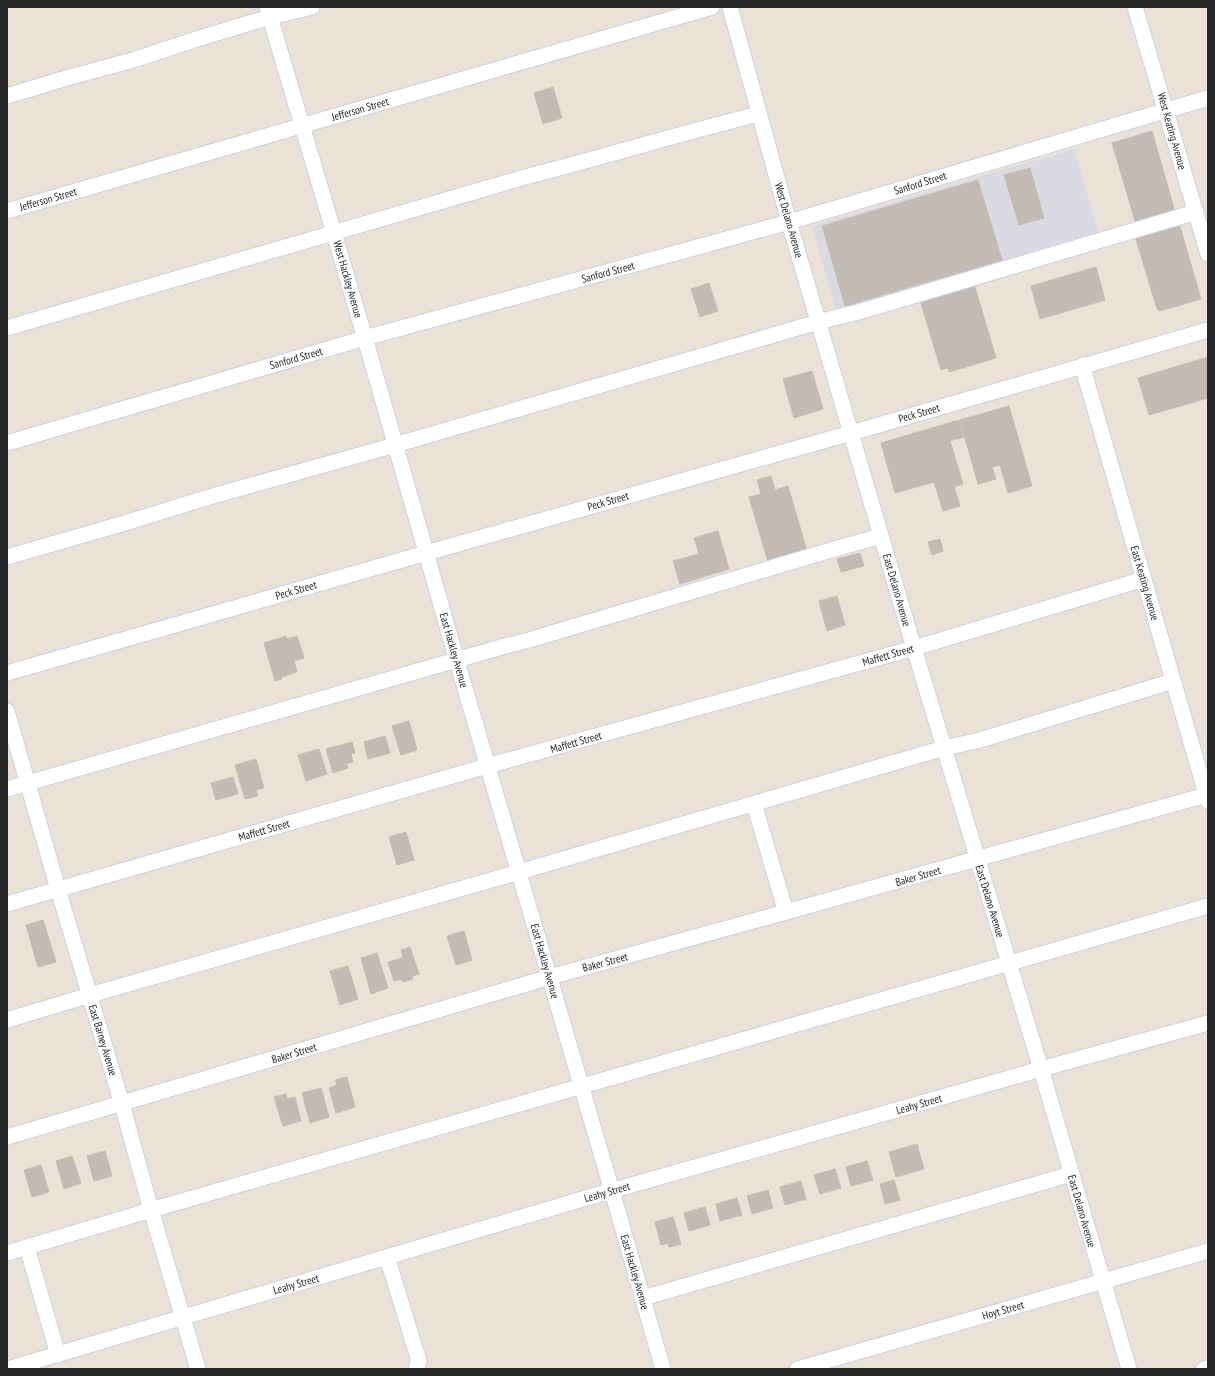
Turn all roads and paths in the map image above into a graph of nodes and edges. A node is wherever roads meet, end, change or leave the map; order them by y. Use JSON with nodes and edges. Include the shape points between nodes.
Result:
{"nodes":[{"id":1,"x":312,"y":7,"type":"edge"},
{"id":2,"x":712,"y":7,"type":"edge"},
{"id":3,"x":730,"y":7,"type":"edge"},
{"id":4,"x":1135,"y":7,"type":"edge"},
{"id":5,"x":268,"y":12,"type":"edge"},
{"id":6,"x":7,"y":96,"type":"edge"},
{"id":7,"x":1208,"y":98,"type":"edge"},
{"id":8,"x":1166,"y":110,"type":"junction"},
{"id":9,"x":759,"y":114,"type":"junction"},
{"id":10,"x":302,"y":126,"type":"junction"},
{"id":11,"x":7,"y":211,"type":"edge"},
{"id":12,"x":1196,"y":212,"type":"junction"},
{"id":13,"x":789,"y":222,"type":"junction"},
{"id":14,"x":334,"y":233,"type":"junction"},
{"id":15,"x":1208,"y":254,"type":"edge"},
{"id":16,"x":818,"y":322,"type":"junction"},
{"id":17,"x":7,"y":328,"type":"edge"},
{"id":18,"x":1208,"y":330,"type":"edge"},
{"id":19,"x":365,"y":338,"type":"junction"},
{"id":20,"x":1083,"y":365,"type":"junction"},
{"id":21,"x":851,"y":433,"type":"junction"},
{"id":22,"x":7,"y":443,"type":"edge"},
{"id":23,"x":395,"y":445,"type":"junction"},
{"id":24,"x":881,"y":536,"type":"junction"},
{"id":25,"x":426,"y":552,"type":"junction"},
{"id":26,"x":7,"y":557,"type":"edge"},
{"id":27,"x":1144,"y":578,"type":"junction"},
{"id":28,"x":914,"y":648,"type":"junction"},
{"id":29,"x":457,"y":661,"type":"junction"},
{"id":30,"x":7,"y":673,"type":"edge"},
{"id":31,"x":1173,"y":681,"type":"junction"},
{"id":32,"x":7,"y":711,"type":"edge"},
{"id":33,"x":944,"y":748,"type":"junction"},
{"id":34,"x":488,"y":766,"type":"junction"},
{"id":35,"x":28,"y":783,"type":"junction"},
{"id":36,"x":7,"y":789,"type":"edge"},
{"id":37,"x":1207,"y":798,"type":"edge"},
{"id":38,"x":754,"y":804,"type":"junction"},
{"id":39,"x":978,"y":859,"type":"junction"},
{"id":40,"x":519,"y":872,"type":"junction"},
{"id":41,"x":58,"y":889,"type":"junction"},
{"id":42,"x":7,"y":904,"type":"edge"},
{"id":43,"x":1208,"y":906,"type":"edge"},
{"id":44,"x":786,"y":912,"type":"junction"},
{"id":45,"x":1009,"y":964,"type":"junction"},
{"id":46,"x":550,"y":977,"type":"junction"},
{"id":47,"x":90,"y":995,"type":"junction"},
{"id":48,"x":7,"y":1020,"type":"edge"},
{"id":49,"x":1208,"y":1023,"type":"edge"},
{"id":50,"x":1040,"y":1069,"type":"junction"},
{"id":51,"x":582,"y":1086,"type":"junction"},
{"id":52,"x":122,"y":1104,"type":"junction"},
{"id":53,"x":7,"y":1137,"type":"edge"},
{"id":54,"x":1071,"y":1174,"type":"junction"},
{"id":55,"x":612,"y":1191,"type":"junction"},
{"id":56,"x":151,"y":1210,"type":"junction"},
{"id":57,"x":27,"y":1247,"type":"junction"},
{"id":58,"x":1208,"y":1251,"type":"edge"},
{"id":59,"x":7,"y":1253,"type":"edge"},
{"id":60,"x":387,"y":1257,"type":"junction"},
{"id":61,"x":1103,"y":1281,"type":"junction"},
{"id":62,"x":643,"y":1298,"type":"junction"},
{"id":63,"x":183,"y":1317,"type":"junction"},
{"id":64,"x":58,"y":1355,"type":"junction"},
{"id":65,"x":1208,"y":1368,"type":"edge"},
{"id":66,"x":8,"y":1369,"type":"edge"},
{"id":67,"x":198,"y":1369,"type":"edge"},
{"id":68,"x":416,"y":1369,"type":"edge"},
{"id":69,"x":663,"y":1369,"type":"edge"},
{"id":70,"x":798,"y":1369,"type":"edge"},
{"id":71,"x":1128,"y":1369,"type":"edge"},
{"id":72,"x":1204,"y":1369,"type":"edge"}],
"edges":[{"from":1,"to":5,"type":"street"},
{"from":2,"to":10,"type":"street","name":"Jefferson Street"},
{"from":3,"to":9,"type":"street","name":"West Delano Avenue"},
{"from":4,"to":8,"type":"street","name":"West Keating Avenue"},
{"from":5,"to":6,"type":"street","via":[[133,60]]},
{"from":5,"to":10,"type":"street","name":"West Hackley Avenue"},
{"from":7,"to":8,"type":"street","name":"Sanford Street"},
{"from":8,"to":12,"type":"street","name":"West Keating Avenue"},
{"from":8,"to":13,"type":"street","name":"Sanford Street"},
{"from":9,"to":13,"type":"street","name":"West Delano Avenue"},
{"from":9,"to":14,"type":"street","via":[[525,177]]},
{"from":10,"to":11,"type":"street","name":"Jefferson Street"},
{"from":10,"to":14,"type":"street","name":"West Hackley Avenue"},
{"from":12,"to":15,"type":"street","name":"West Keating Avenue"},
{"from":12,"to":16,"type":"street"},
{"from":13,"to":16,"type":"street","name":"West Delano Avenue"},
{"from":13,"to":19,"type":"street","name":"Sanford Street"},
{"from":14,"to":17,"type":"street"},
{"from":14,"to":19,"type":"street","name":"West Hackley Avenue"},
{"from":16,"to":21,"type":"street","name":"West Delano Avenue"},
{"from":16,"to":23,"type":"street"},
{"from":18,"to":20,"type":"street","name":"Peck Street"},
{"from":19,"to":22,"type":"street","name":"Sanford Street"},
{"from":19,"to":23,"type":"street","name":"West Hackley Avenue"},
{"from":20,"to":21,"type":"street","name":"Peck Street"},
{"from":20,"to":27,"type":"street","name":"East Keating Avenue"},
{"from":21,"to":24,"type":"street","name":"East Delano Avenue"},
{"from":21,"to":25,"type":"street","name":"Peck Street"},
{"from":23,"to":25,"type":"street","name":"West Hackley Avenue"},
{"from":23,"to":26,"type":"street"},
{"from":24,"to":28,"type":"street","name":"East Delano Avenue"},
{"from":24,"to":29,"type":"street"},
{"from":25,"to":29,"type":"street","name":"East Hackley Avenue"},
{"from":25,"to":30,"type":"street","name":"Peck Street"},
{"from":27,"to":28,"type":"street","name":"Maffett Street"},
{"from":27,"to":31,"type":"street","name":"East Keating Avenue"},
{"from":28,"to":33,"type":"street","name":"East Delano Avenue"},
{"from":28,"to":34,"type":"street","name":"Maffett Street"},
{"from":29,"to":34,"type":"street","name":"East Hackley Avenue"},
{"from":29,"to":35,"type":"street"},
{"from":31,"to":33,"type":"street","via":[[980,740]]},
{"from":31,"to":37,"type":"street","name":"East Keating Avenue"},
{"from":32,"to":35,"type":"street","name":"East Barney Avenue"},
{"from":33,"to":38,"type":"street"},
{"from":33,"to":39,"type":"street","name":"East Delano Avenue"},
{"from":34,"to":40,"type":"street","name":"East Hackley Avenue"},
{"from":34,"to":41,"type":"street","name":"Maffett Street"},
{"from":35,"to":36,"type":"street"},
{"from":35,"to":41,"type":"street","name":"East Barney Avenue"},
{"from":37,"to":39,"type":"street","name":"Baker Street"},
{"from":38,"to":40,"type":"street"},
{"from":38,"to":44,"type":"street"},
{"from":39,"to":44,"type":"street","name":"Baker Street"},
{"from":39,"to":45,"type":"street","name":"East Delano Avenue"},
{"from":40,"to":46,"type":"street","name":"East Hackley Avenue"},
{"from":40,"to":47,"type":"street"},
{"from":41,"to":42,"type":"street","name":"Maffett Street"},
{"from":41,"to":47,"type":"street","name":"East Barney Avenue"},
{"from":43,"to":45,"type":"street"},
{"from":44,"to":46,"type":"street","name":"Baker Street"},
{"from":45,"to":50,"type":"street","name":"East Delano Avenue"},
{"from":45,"to":51,"type":"street"},
{"from":46,"to":51,"type":"street","name":"East Hackley Avenue"},
{"from":46,"to":52,"type":"street","name":"Baker Street"},
{"from":47,"to":48,"type":"street"},
{"from":47,"to":52,"type":"street","name":"East Barney Avenue"},
{"from":49,"to":50,"type":"street","name":"Leahy Street"},
{"from":50,"to":54,"type":"street","name":"East Delano Avenue"},
{"from":50,"to":55,"type":"street","name":"Leahy Street"},
{"from":51,"to":55,"type":"street","name":"East Hackley Avenue"},
{"from":51,"to":56,"type":"street"},
{"from":52,"to":53,"type":"street","name":"Baker Street"},
{"from":52,"to":56,"type":"street","name":"East Barney Avenue"},
{"from":54,"to":61,"type":"street","name":"East Delano Avenue"},
{"from":54,"to":62,"type":"street"},
{"from":55,"to":60,"type":"street","name":"Leahy Street"},
{"from":55,"to":62,"type":"street","name":"East Hackley Avenue"},
{"from":56,"to":57,"type":"street"},
{"from":56,"to":63,"type":"street","name":"East Barney Avenue"},
{"from":57,"to":59,"type":"street"},
{"from":57,"to":64,"type":"street"},
{"from":58,"to":61,"type":"street","name":"Hoyt Street"},
{"from":60,"to":63,"type":"street","name":"Leahy Street"},
{"from":60,"to":68,"type":"street","via":[[419,1361]]},
{"from":61,"to":70,"type":"street","name":"Hoyt Street"},
{"from":61,"to":71,"type":"street","name":"East Delano Avenue"},
{"from":62,"to":69,"type":"street","name":"East Hackley Avenue"},
{"from":63,"to":64,"type":"street","name":"Leahy Street"},
{"from":63,"to":67,"type":"street","name":"East Barney Avenue"},
{"from":64,"to":66,"type":"street","name":"Leahy Street"},
{"from":65,"to":72,"type":"street"}]}
